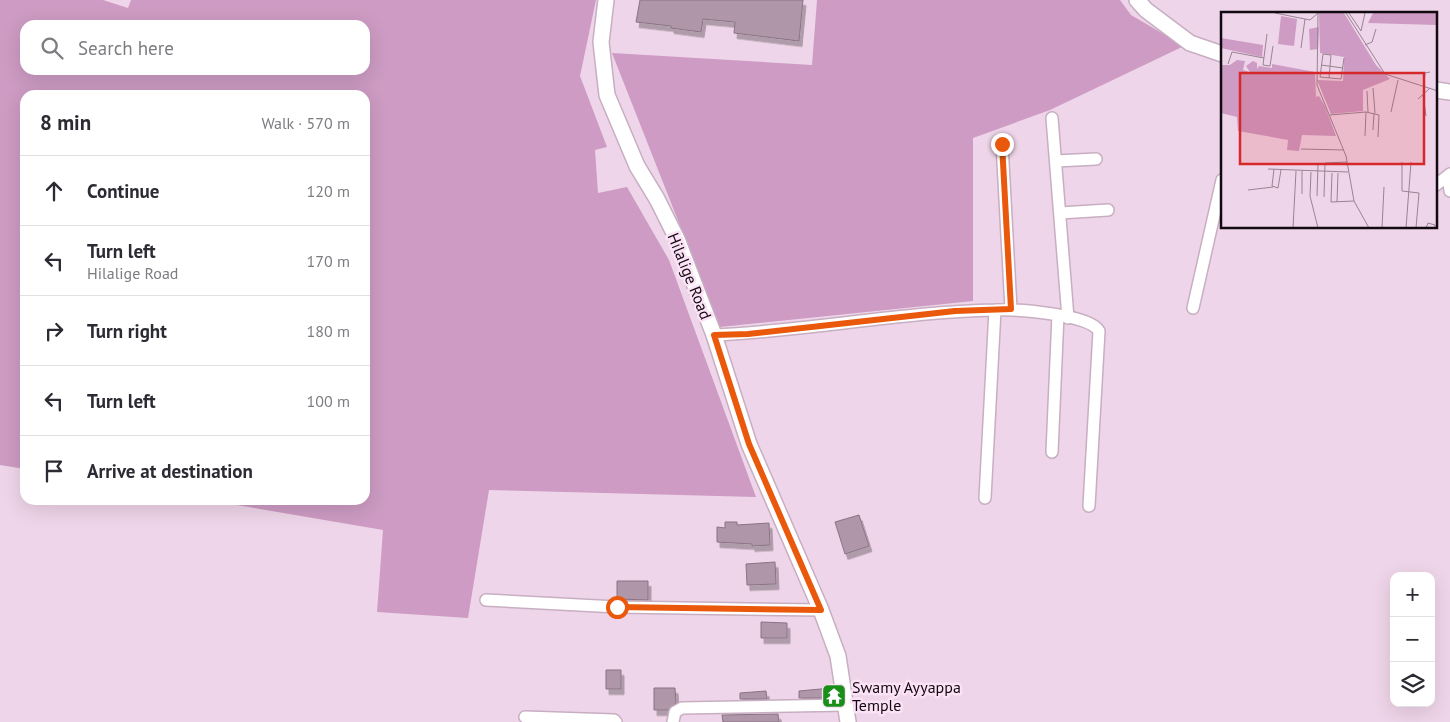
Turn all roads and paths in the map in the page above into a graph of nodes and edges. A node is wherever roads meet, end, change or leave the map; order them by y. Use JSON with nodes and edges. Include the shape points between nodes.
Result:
{"nodes":[{"id":1,"x":606,"y":0,"type":"edge"},
{"id":2,"x":1137,"y":0,"type":"edge"},
{"id":3,"x":1221,"y":54,"type":"edge"},
{"id":4,"x":1052,"y":118,"type":"dead end"},
{"id":5,"x":1002,"y":144,"type":"dead end"},
{"id":6,"x":1096,"y":159,"type":"dead end"},
{"id":7,"x":1056,"y":161,"type":"junction"},
{"id":8,"x":1449,"y":175,"type":"edge"},
{"id":9,"x":1438,"y":183,"type":"edge"},
{"id":10,"x":1221,"y":184,"type":"edge"},
{"id":11,"x":1450,"y":191,"type":"edge"},
{"id":12,"x":1108,"y":210,"type":"dead end"},
{"id":13,"x":1060,"y":212,"type":"junction"},
{"id":14,"x":1193,"y":308,"type":"dead end"},
{"id":15,"x":1011,"y":309,"type":"junction"},
{"id":16,"x":995,"y":310,"type":"junction"},
{"id":17,"x":1063,"y":316,"type":"junction"},
{"id":18,"x":714,"y":335,"type":"junction"},
{"id":19,"x":1052,"y":452,"type":"dead end"},
{"id":20,"x":985,"y":498,"type":"dead end"},
{"id":21,"x":1089,"y":506,"type":"dead end"},
{"id":22,"x":486,"y":600,"type":"dead end"},
{"id":23,"x":821,"y":610,"type":"junction"},
{"id":24,"x":846,"y":705,"type":"junction"},
{"id":25,"x":525,"y":717,"type":"dead end"},
{"id":26,"x":616,"y":722,"type":"edge"},
{"id":27,"x":673,"y":722,"type":"edge"},
{"id":28,"x":848,"y":722,"type":"edge"}],
"edges":[{"from":1,"to":18,"type":"street","name":"Hilalige Road","via":[[601,42],[607,95],[637,166],[677,239]]},
{"from":2,"to":3,"type":"street","via":[[1190,43]]},
{"from":4,"to":7,"type":"street"},
{"from":5,"to":15,"type":"street"},
{"from":6,"to":7,"type":"street"},
{"from":7,"to":13,"type":"street"},
{"from":8,"to":9,"type":"street"},
{"from":8,"to":11,"type":"street"},
{"from":10,"to":14,"type":"street"},
{"from":12,"to":13,"type":"street"},
{"from":13,"to":17,"type":"street"},
{"from":15,"to":16,"type":"street"},
{"from":15,"to":17,"type":"street"},
{"from":16,"to":18,"type":"street","via":[[955,311]]},
{"from":16,"to":20,"type":"street"},
{"from":17,"to":19,"type":"street"},
{"from":17,"to":21,"type":"street","via":[[1092,324],[1098,331]]},
{"from":18,"to":23,"type":"street","name":"Hilalige Road","via":[[749,444]]},
{"from":22,"to":23,"type":"street","via":[[617,607]]},
{"from":23,"to":24,"type":"street","name":"Hilalige Road","via":[[838,656]]},
{"from":24,"to":27,"type":"street","via":[[682,708],[675,712]]},
{"from":24,"to":28,"type":"street","name":"Hilalige Road"},
{"from":25,"to":26,"type":"street"}]}
